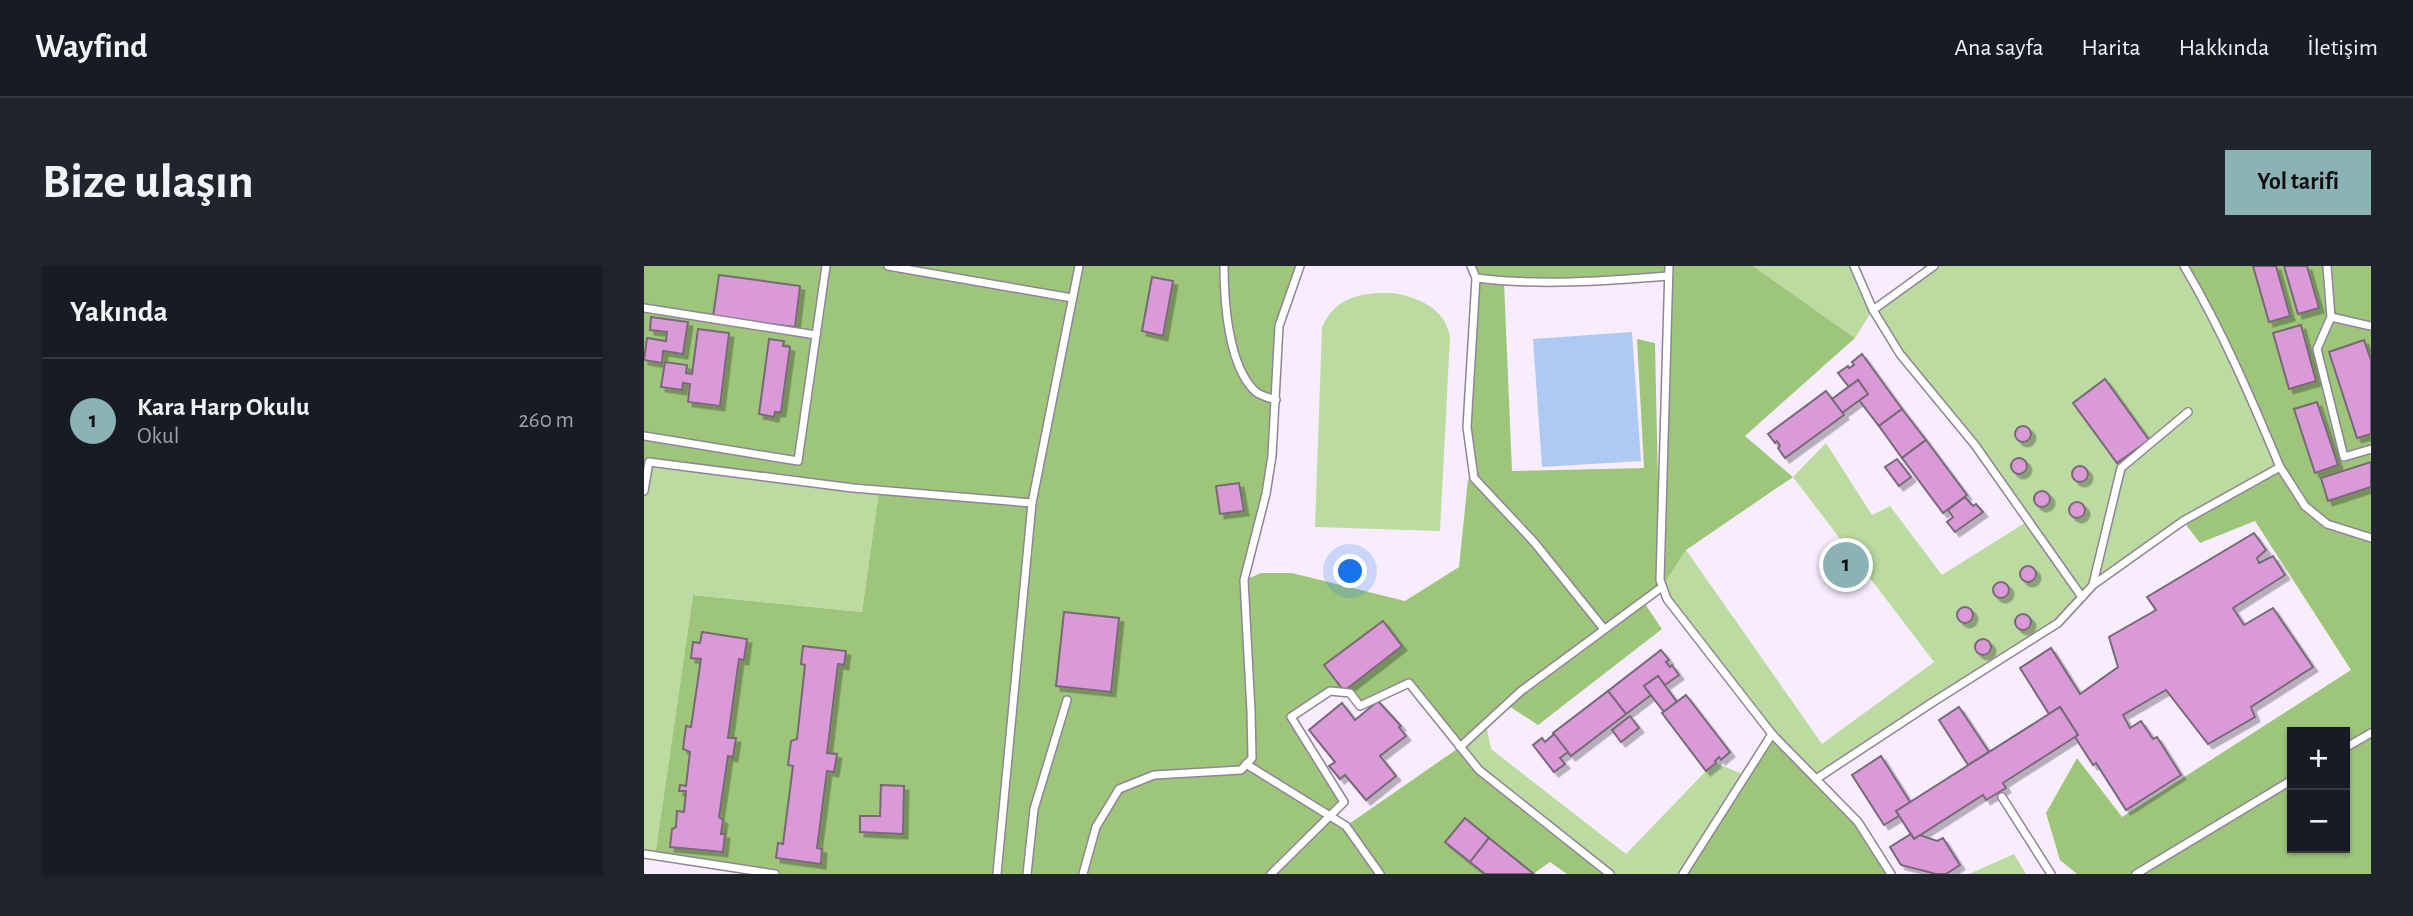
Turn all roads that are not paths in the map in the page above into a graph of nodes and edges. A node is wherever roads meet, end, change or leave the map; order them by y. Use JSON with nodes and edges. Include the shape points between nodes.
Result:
{"nodes":[{"id":1,"x":826,"y":266,"type":"edge"},
{"id":2,"x":888,"y":266,"type":"edge"},
{"id":3,"x":1080,"y":266,"type":"edge"},
{"id":4,"x":1224,"y":266,"type":"edge"},
{"id":5,"x":1300,"y":266,"type":"edge"},
{"id":6,"x":1472,"y":266,"type":"edge"},
{"id":7,"x":1669,"y":266,"type":"edge"},
{"id":8,"x":1854,"y":266,"type":"edge"},
{"id":9,"x":1934,"y":266,"type":"edge"},
{"id":10,"x":2184,"y":266,"type":"edge"},
{"id":11,"x":2327,"y":266,"type":"edge"},
{"id":12,"x":1668,"y":276,"type":"junction"},
{"id":13,"x":1476,"y":278,"type":"junction"},
{"id":14,"x":1072,"y":298,"type":"junction"},
{"id":15,"x":644,"y":308,"type":"edge"},
{"id":16,"x":1872,"y":310,"type":"junction"},
{"id":17,"x":2331,"y":317,"type":"junction"},
{"id":18,"x":2371,"y":326,"type":"edge"},
{"id":19,"x":816,"y":335,"type":"junction"},
{"id":20,"x":1276,"y":400,"type":"junction"},
{"id":21,"x":2188,"y":412,"type":"dead end"},
{"id":22,"x":644,"y":436,"type":"edge"},
{"id":23,"x":2371,"y":449,"type":"edge"},
{"id":24,"x":2280,"y":467,"type":"junction"},
{"id":25,"x":644,"y":491,"type":"edge"},
{"id":26,"x":1032,"y":503,"type":"junction"},
{"id":27,"x":2371,"y":538,"type":"edge"},
{"id":28,"x":2093,"y":585,"type":"junction"},
{"id":29,"x":1662,"y":587,"type":"junction"},
{"id":30,"x":2082,"y":597,"type":"junction"},
{"id":31,"x":1604,"y":629,"type":"junction"},
{"id":32,"x":1068,"y":699,"type":"dead end"},
{"id":33,"x":2371,"y":733,"type":"edge"},
{"id":34,"x":1772,"y":734,"type":"junction"},
{"id":35,"x":2350,"y":745,"type":"edge"},
{"id":36,"x":1460,"y":747,"type":"junction"},
{"id":37,"x":1246,"y":764,"type":"junction"},
{"id":38,"x":1816,"y":779,"type":"junction"},
{"id":39,"x":2287,"y":783,"type":"edge"},
{"id":40,"x":2001,"y":797,"type":"dead end"},
{"id":41,"x":1330,"y":816,"type":"junction"},
{"id":42,"x":644,"y":854,"type":"edge"},
{"id":43,"x":775,"y":874,"type":"edge"},
{"id":44,"x":997,"y":874,"type":"edge"},
{"id":45,"x":1027,"y":874,"type":"edge"},
{"id":46,"x":1083,"y":874,"type":"edge"},
{"id":47,"x":1271,"y":874,"type":"edge"},
{"id":48,"x":1380,"y":874,"type":"edge"},
{"id":49,"x":1610,"y":874,"type":"edge"},
{"id":50,"x":1684,"y":874,"type":"edge"},
{"id":51,"x":1891,"y":874,"type":"edge"},
{"id":52,"x":2051,"y":874,"type":"edge"},
{"id":53,"x":2136,"y":874,"type":"edge"}],
"edges":[{"from":1,"to":19,"type":"lane"},
{"from":2,"to":14,"type":"lane"},
{"from":3,"to":14,"type":"lane"},
{"from":4,"to":20,"type":"lane","via":[[1224,305],[1239,369],[1257,393]]},
{"from":5,"to":20,"type":"lane","via":[[1279,326]]},
{"from":6,"to":13,"type":"lane"},
{"from":7,"to":12,"type":"lane"},
{"from":8,"to":16,"type":"lane"},
{"from":9,"to":16,"type":"lane"},
{"from":10,"to":24,"type":"lane","via":[[2241,374]]},
{"from":11,"to":17,"type":"lane"},
{"from":12,"to":13,"type":"lane","via":[[1517,283]]},
{"from":12,"to":29,"type":"lane"},
{"from":13,"to":31,"type":"lane","via":[[1467,427],[1474,478],[1534,542]]},
{"from":14,"to":26,"type":"lane"},
{"from":15,"to":19,"type":"lane"},
{"from":16,"to":30,"type":"lane","via":[[1900,355],[1975,445]]},
{"from":17,"to":18,"type":"lane"},
{"from":17,"to":23,"type":"lane","via":[[2317,349],[2344,457]]},
{"from":19,"to":22,"type":"lane","via":[[798,461]]},
{"from":20,"to":37,"type":"lane","via":[[1266,494],[1244,580],[1252,758]]},
{"from":21,"to":28,"type":"lane","via":[[2121,468]]},
{"from":24,"to":27,"type":"lane","via":[[2305,506],[2327,524]]},
{"from":24,"to":28,"type":"lane","via":[[2183,521]]},
{"from":25,"to":26,"type":"lane","via":[[649,462],[853,488]]},
{"from":26,"to":44,"type":"lane"},
{"from":28,"to":30,"type":"lane"},
{"from":29,"to":31,"type":"lane"},
{"from":29,"to":34,"type":"lane"},
{"from":30,"to":38,"type":"lane","via":[[2058,623]]},
{"from":31,"to":36,"type":"lane","via":[[1521,691]]},
{"from":32,"to":45,"type":"lane","via":[[1034,809]]},
{"from":33,"to":35,"type":"lane"},
{"from":34,"to":38,"type":"lane"},
{"from":34,"to":50,"type":"lane"},
{"from":36,"to":41,"type":"lane","via":[[1409,683],[1360,706],[1350,694],[1330,691],[1291,717],[1344,802]]},
{"from":36,"to":49,"type":"lane","via":[[1479,770]]},
{"from":37,"to":41,"type":"lane"},
{"from":37,"to":46,"type":"lane","via":[[1241,770],[1154,775],[1119,789],[1096,827]]},
{"from":38,"to":51,"type":"lane","via":[[1858,822]]},
{"from":39,"to":53,"type":"lane"},
{"from":40,"to":52,"type":"lane"},
{"from":41,"to":47,"type":"lane"},
{"from":41,"to":48,"type":"lane","via":[[1346,826]]},
{"from":42,"to":43,"type":"lane"}]}
